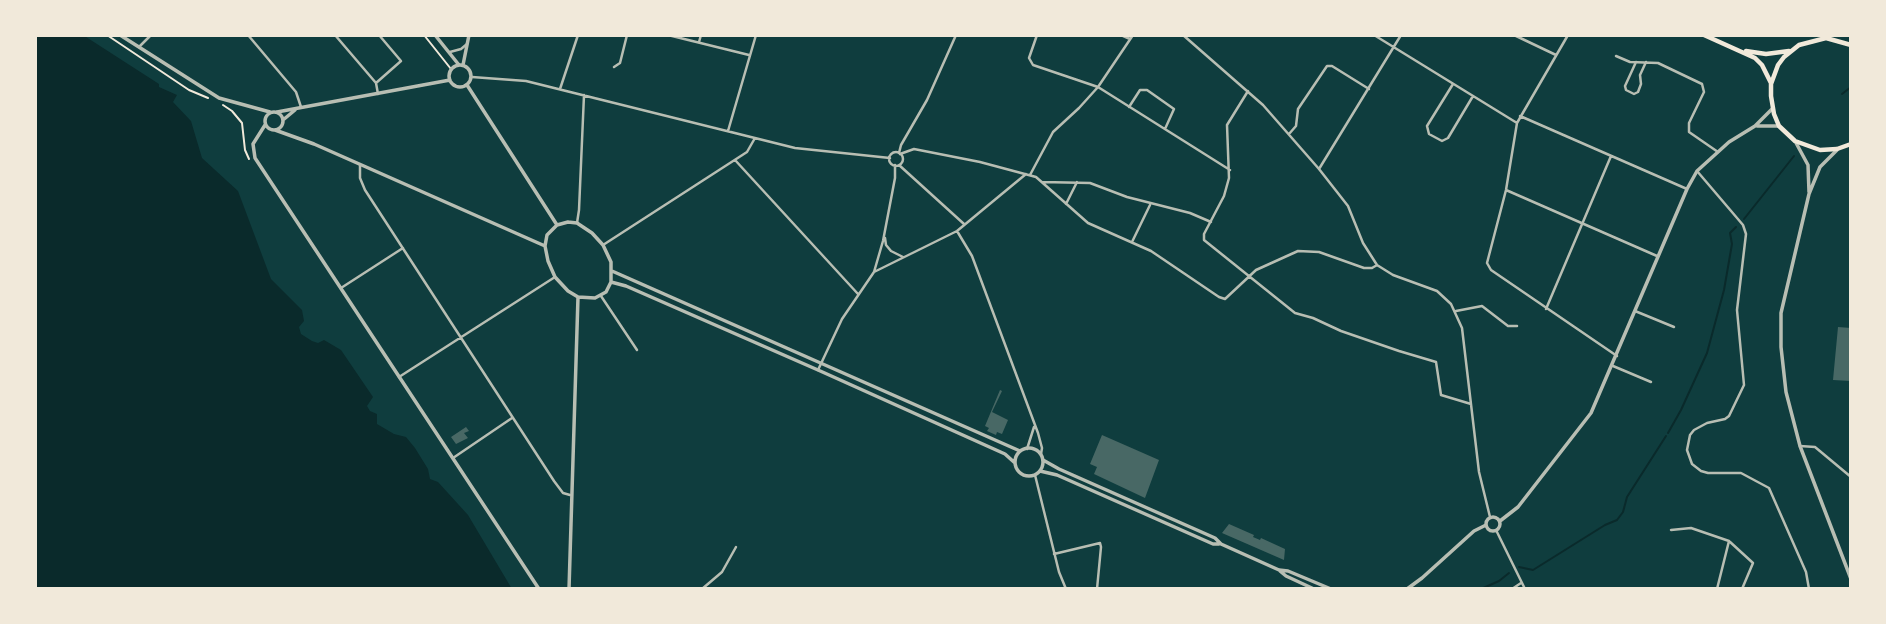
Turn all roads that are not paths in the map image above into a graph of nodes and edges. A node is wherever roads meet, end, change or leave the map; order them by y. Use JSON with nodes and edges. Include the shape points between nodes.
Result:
{"nodes":[{"id":1,"x":120,"y":35,"type":"edge"},
{"id":2,"x":151,"y":35,"type":"edge"},
{"id":3,"x":248,"y":35,"type":"edge"},
{"id":4,"x":335,"y":35,"type":"edge"},
{"id":5,"x":379,"y":35,"type":"edge"},
{"id":6,"x":435,"y":35,"type":"edge"},
{"id":7,"x":469,"y":35,"type":"edge"},
{"id":8,"x":578,"y":35,"type":"edge"},
{"id":9,"x":626,"y":35,"type":"edge"},
{"id":10,"x":667,"y":35,"type":"edge"},
{"id":11,"x":701,"y":35,"type":"edge"},
{"id":12,"x":756,"y":35,"type":"edge"},
{"id":13,"x":949,"y":35,"type":"edge"},
{"id":14,"x":1037,"y":35,"type":"edge"},
{"id":15,"x":1121,"y":35,"type":"edge"},
{"id":16,"x":1183,"y":35,"type":"edge"},
{"id":17,"x":1374,"y":35,"type":"edge"},
{"id":18,"x":1401,"y":35,"type":"edge"},
{"id":19,"x":1514,"y":35,"type":"edge"},
{"id":20,"x":1568,"y":35,"type":"edge"},
{"id":21,"x":1703,"y":35,"type":"edge"},
{"id":22,"x":956,"y":36,"type":"edge"},
{"id":23,"x":1131,"y":37,"type":"edge"},
{"id":24,"x":699,"y":42,"type":"junction"},
{"id":25,"x":467,"y":44,"type":"junction"},
{"id":26,"x":1851,"y":45,"type":"edge"},
{"id":27,"x":139,"y":47,"type":"junction"},
{"id":28,"x":1394,"y":47,"type":"junction"},
{"id":29,"x":1742,"y":50,"type":"junction"},
{"id":30,"x":1791,"y":51,"type":"junction"},
{"id":31,"x":450,"y":52,"type":"junction"},
{"id":32,"x":750,"y":55,"type":"junction"},
{"id":33,"x":1556,"y":55,"type":"junction"},
{"id":34,"x":1616,"y":56,"type":"dead end"},
{"id":35,"x":1636,"y":62,"type":"junction"},
{"id":36,"x":1646,"y":62,"type":"junction"},
{"id":37,"x":461,"y":65,"type":"junction"},
{"id":38,"x":614,"y":67,"type":"dead end"},
{"id":39,"x":472,"y":77,"type":"junction"},
{"id":40,"x":450,"y":80,"type":"junction"},
{"id":41,"x":376,"y":83,"type":"junction"},
{"id":42,"x":1452,"y":84,"type":"junction"},
{"id":43,"x":1771,"y":84,"type":"junction"},
{"id":44,"x":467,"y":85,"type":"junction"},
{"id":45,"x":1097,"y":86,"type":"junction"},
{"id":46,"x":560,"y":89,"type":"junction"},
{"id":47,"x":1369,"y":89,"type":"junction"},
{"id":48,"x":1248,"y":91,"type":"junction"},
{"id":49,"x":378,"y":94,"type":"junction"},
{"id":50,"x":584,"y":95,"type":"junction"},
{"id":51,"x":1473,"y":96,"type":"junction"},
{"id":52,"x":1129,"y":107,"type":"junction"},
{"id":53,"x":1773,"y":108,"type":"junction"},
{"id":54,"x":255,"y":109,"type":"junction"},
{"id":55,"x":299,"y":109,"type":"junction"},
{"id":56,"x":270,"y":112,"type":"junction"},
{"id":57,"x":277,"y":112,"type":"junction"},
{"id":58,"x":1520,"y":116,"type":"junction"},
{"id":59,"x":283,"y":122,"type":"junction"},
{"id":60,"x":1517,"y":122,"type":"junction"},
{"id":61,"x":265,"y":123,"type":"junction"},
{"id":62,"x":1755,"y":126,"type":"junction"},
{"id":63,"x":1779,"y":126,"type":"junction"},
{"id":64,"x":1165,"y":129,"type":"junction"},
{"id":65,"x":275,"y":130,"type":"junction"},
{"id":66,"x":728,"y":131,"type":"junction"},
{"id":67,"x":1289,"y":134,"type":"junction"},
{"id":68,"x":293,"y":135,"type":"junction"},
{"id":69,"x":755,"y":138,"type":"junction"},
{"id":70,"x":1795,"y":141,"type":"junction"},
{"id":71,"x":1851,"y":144,"type":"edge"},
{"id":72,"x":1837,"y":149,"type":"junction"},
{"id":73,"x":1718,"y":152,"type":"junction"},
{"id":74,"x":900,"y":153,"type":"junction"},
{"id":75,"x":1611,"y":156,"type":"junction"},
{"id":76,"x":890,"y":158,"type":"junction"},
{"id":77,"x":735,"y":160,"type":"junction"},
{"id":78,"x":360,"y":165,"type":"junction"},
{"id":79,"x":897,"y":165,"type":"junction"},
{"id":80,"x":1319,"y":169,"type":"junction"},
{"id":81,"x":1230,"y":170,"type":"junction"},
{"id":82,"x":1697,"y":171,"type":"junction"},
{"id":83,"x":1028,"y":174,"type":"junction"},
{"id":84,"x":1042,"y":182,"type":"junction"},
{"id":85,"x":1077,"y":182,"type":"junction"},
{"id":86,"x":1687,"y":189,"type":"junction"},
{"id":87,"x":1506,"y":190,"type":"junction"},
{"id":88,"x":1809,"y":194,"type":"junction"},
{"id":89,"x":1066,"y":204,"type":"junction"},
{"id":90,"x":1151,"y":204,"type":"junction"},
{"id":91,"x":1211,"y":222,"type":"junction"},
{"id":92,"x":577,"y":223,"type":"junction"},
{"id":93,"x":964,"y":224,"type":"junction"},
{"id":94,"x":1583,"y":224,"type":"junction"},
{"id":95,"x":557,"y":225,"type":"junction"},
{"id":96,"x":957,"y":231,"type":"junction"},
{"id":97,"x":884,"y":235,"type":"junction"},
{"id":98,"x":1132,"y":242,"type":"junction"},
{"id":99,"x":603,"y":245,"type":"junction"},
{"id":100,"x":545,"y":246,"type":"junction"},
{"id":101,"x":403,"y":248,"type":"junction"},
{"id":102,"x":904,"y":257,"type":"junction"},
{"id":103,"x":1660,"y":257,"type":"junction"},
{"id":104,"x":1377,"y":265,"type":"junction"},
{"id":105,"x":612,"y":271,"type":"junction"},
{"id":106,"x":874,"y":272,"type":"junction"},
{"id":107,"x":1249,"y":275,"type":"junction"},
{"id":108,"x":555,"y":277,"type":"junction"},
{"id":109,"x":611,"y":282,"type":"junction"},
{"id":110,"x":341,"y":289,"type":"junction"},
{"id":111,"x":858,"y":294,"type":"junction"},
{"id":112,"x":601,"y":296,"type":"junction"},
{"id":113,"x":578,"y":297,"type":"junction"},
{"id":114,"x":1546,"y":309,"type":"junction"},
{"id":115,"x":1456,"y":311,"type":"junction"},
{"id":116,"x":1635,"y":311,"type":"junction"},
{"id":117,"x":1517,"y":326,"type":"dead end"},
{"id":118,"x":1674,"y":327,"type":"dead end"},
{"id":119,"x":461,"y":337,"type":"junction"},
{"id":120,"x":637,"y":350,"type":"dead end"},
{"id":121,"x":1618,"y":356,"type":"junction"},
{"id":122,"x":821,"y":362,"type":"junction"},
{"id":123,"x":1613,"y":366,"type":"junction"},
{"id":124,"x":818,"y":370,"type":"junction"},
{"id":125,"x":399,"y":377,"type":"junction"},
{"id":126,"x":1651,"y":382,"type":"dead end"},
{"id":127,"x":1471,"y":404,"type":"junction"},
{"id":128,"x":512,"y":418,"type":"junction"},
{"id":129,"x":1034,"y":427,"type":"junction"},
{"id":130,"x":1800,"y":446,"type":"junction"},
{"id":131,"x":1027,"y":449,"type":"junction"},
{"id":132,"x":1020,"y":452,"type":"junction"},
{"id":133,"x":1041,"y":454,"type":"junction"},
{"id":134,"x":453,"y":458,"type":"junction"},
{"id":135,"x":1043,"y":460,"type":"junction"},
{"id":136,"x":1015,"y":463,"type":"junction"},
{"id":137,"x":1040,"y":471,"type":"junction"},
{"id":138,"x":1035,"y":475,"type":"junction"},
{"id":139,"x":1851,"y":477,"type":"edge"},
{"id":140,"x":570,"y":495,"type":"junction"},
{"id":141,"x":1490,"y":517,"type":"junction"},
{"id":142,"x":1500,"y":521,"type":"junction"},
{"id":143,"x":1486,"y":525,"type":"junction"},
{"id":144,"x":1496,"y":530,"type":"junction"},
{"id":145,"x":1671,"y":530,"type":"dead end"},
{"id":146,"x":1730,"y":541,"type":"junction"},
{"id":147,"x":1221,"y":544,"type":"junction"},
{"id":148,"x":736,"y":547,"type":"dead end"},
{"id":149,"x":1054,"y":554,"type":"junction"},
{"id":150,"x":1279,"y":570,"type":"junction"},
{"id":151,"x":1851,"y":579,"type":"edge"},
{"id":152,"x":1521,"y":582,"type":"junction"},
{"id":153,"x":539,"y":589,"type":"edge"},
{"id":154,"x":569,"y":589,"type":"edge"},
{"id":155,"x":702,"y":589,"type":"edge"},
{"id":156,"x":1066,"y":589,"type":"edge"},
{"id":157,"x":1097,"y":589,"type":"edge"},
{"id":158,"x":1314,"y":589,"type":"edge"},
{"id":159,"x":1331,"y":589,"type":"edge"},
{"id":160,"x":1407,"y":589,"type":"edge"},
{"id":161,"x":1512,"y":589,"type":"edge"},
{"id":162,"x":1525,"y":589,"type":"edge"},
{"id":163,"x":1717,"y":589,"type":"edge"},
{"id":164,"x":1742,"y":589,"type":"edge"},
{"id":165,"x":1809,"y":589,"type":"edge"}],
"edges":[{"from":1,"to":27,"type":"street"},
{"from":2,"to":27,"type":"street"},
{"from":3,"to":55,"type":"street","via":[[296,92]]},
{"from":4,"to":41,"type":"street"},
{"from":5,"to":41,"type":"street","via":[[401,61]]},
{"from":6,"to":31,"type":"street"},
{"from":7,"to":25,"type":"street"},
{"from":8,"to":46,"type":"street"},
{"from":9,"to":38,"type":"street","via":[[620,63]]},
{"from":10,"to":24,"type":"street"},
{"from":11,"to":24,"type":"street"},
{"from":12,"to":32,"type":"street"},
{"from":13,"to":22,"type":"street"},
{"from":14,"to":45,"type":"street","via":[[1030,62]]},
{"from":15,"to":23,"type":"street"},
{"from":16,"to":48,"type":"street"},
{"from":17,"to":28,"type":"street"},
{"from":18,"to":28,"type":"street"},
{"from":19,"to":33,"type":"street"},
{"from":20,"to":33,"type":"street"},
{"from":21,"to":29,"type":"main road"},
{"from":22,"to":74,"type":"street"},
{"from":23,"to":45,"type":"street"},
{"from":24,"to":32,"type":"street"},
{"from":25,"to":31,"type":"street"},
{"from":25,"to":37,"type":"street"},
{"from":26,"to":30,"type":"main road","via":[[1817,39]]},
{"from":27,"to":54,"type":"street","via":[[219,98]]},
{"from":28,"to":42,"type":"street"},
{"from":28,"to":47,"type":"street"},
{"from":29,"to":30,"type":"main road","via":[[1766,54]]},
{"from":29,"to":43,"type":"main road","via":[[1762,65]]},
{"from":30,"to":43,"type":"main road","via":[[1778,65]]},
{"from":31,"to":37,"type":"street"},
{"from":32,"to":66,"type":"street"},
{"from":33,"to":58,"type":"street"},
{"from":34,"to":35,"type":"street"},
{"from":35,"to":36,"type":"street"},
{"from":35,"to":36,"type":"street","via":[[1625,86],[1634,94],[1642,84],[1640,75]]},
{"from":36,"to":73,"type":"street","via":[[1702,84],[1704,92],[1689,132]]},
{"from":37,"to":39,"type":"street","via":[[469,68]]},
{"from":37,"to":40,"type":"street","via":[[451,69]]},
{"from":39,"to":44,"type":"street"},
{"from":39,"to":46,"type":"street"},
{"from":40,"to":44,"type":"street","via":[[458,87]]},
{"from":40,"to":49,"type":"street"},
{"from":41,"to":49,"type":"street"},
{"from":42,"to":51,"type":"street"},
{"from":42,"to":51,"type":"street","via":[[1426,129],[1429,134],[1442,141],[1448,138]]},
{"from":43,"to":53,"type":"main road"},
{"from":44,"to":95,"type":"street"},
{"from":45,"to":52,"type":"street"},
{"from":45,"to":83,"type":"street","via":[[1053,132]]},
{"from":46,"to":50,"type":"street"},
{"from":47,"to":67,"type":"street","via":[[1327,66],[1298,110],[1296,126]]},
{"from":47,"to":80,"type":"street"},
{"from":48,"to":67,"type":"street"},
{"from":48,"to":81,"type":"street","via":[[1227,125]]},
{"from":49,"to":55,"type":"street"},
{"from":50,"to":66,"type":"street"},
{"from":50,"to":92,"type":"street"},
{"from":51,"to":60,"type":"street"},
{"from":52,"to":64,"type":"street"},
{"from":52,"to":64,"type":"street","via":[[1140,90],[1147,90],[1174,109]]},
{"from":53,"to":62,"type":"street"},
{"from":53,"to":63,"type":"main road"},
{"from":54,"to":56,"type":"street"},
{"from":54,"to":61,"type":"street"},
{"from":55,"to":57,"type":"street"},
{"from":55,"to":59,"type":"street"},
{"from":56,"to":57,"type":"street"},
{"from":56,"to":61,"type":"street"},
{"from":57,"to":59,"type":"street"},
{"from":58,"to":60,"type":"street"},
{"from":58,"to":75,"type":"street"},
{"from":59,"to":65,"type":"street"},
{"from":59,"to":68,"type":"street"},
{"from":60,"to":87,"type":"street"},
{"from":61,"to":65,"type":"street"},
{"from":61,"to":110,"type":"street","via":[[253,144],[255,158]]},
{"from":62,"to":63,"type":"street"},
{"from":62,"to":73,"type":"street"},
{"from":63,"to":70,"type":"main road"},
{"from":64,"to":81,"type":"street"},
{"from":65,"to":68,"type":"street"},
{"from":66,"to":69,"type":"street"},
{"from":67,"to":80,"type":"street"},
{"from":68,"to":78,"type":"street"},
{"from":69,"to":76,"type":"street","via":[[823,152]]},
{"from":69,"to":77,"type":"street"},
{"from":70,"to":72,"type":"main road","via":[[1811,148]]},
{"from":70,"to":88,"type":"street","via":[[1808,165]]},
{"from":71,"to":72,"type":"main road"},
{"from":72,"to":88,"type":"street","via":[[1820,167]]},
{"from":73,"to":82,"type":"street"},
{"from":74,"to":76,"type":"street"},
{"from":74,"to":79,"type":"street","via":[[903,159]]},
{"from":74,"to":83,"type":"street","via":[[914,149]]},
{"from":75,"to":86,"type":"street"},
{"from":75,"to":94,"type":"street"},
{"from":76,"to":79,"type":"street"},
{"from":77,"to":99,"type":"street"},
{"from":77,"to":111,"type":"street"},
{"from":78,"to":100,"type":"street"},
{"from":78,"to":101,"type":"street","via":[[365,190]]},
{"from":79,"to":93,"type":"street"},
{"from":79,"to":97,"type":"street"},
{"from":80,"to":104,"type":"street","via":[[1348,206]]},
{"from":81,"to":91,"type":"street"},
{"from":82,"to":86,"type":"street"},
{"from":82,"to":165,"type":"street","via":[[1746,234],[1737,310],[1744,385],[1729,416],[1693,430],[1687,450],[1692,464],[1701,471],[1741,473],[1769,488]]},
{"from":83,"to":84,"type":"street"},
{"from":83,"to":93,"type":"street"},
{"from":84,"to":85,"type":"street"},
{"from":84,"to":89,"type":"street"},
{"from":85,"to":89,"type":"street"},
{"from":85,"to":90,"type":"street"},
{"from":86,"to":103,"type":"street"},
{"from":87,"to":94,"type":"street"},
{"from":87,"to":114,"type":"street","via":[[1487,263],[1491,271]]},
{"from":88,"to":130,"type":"street","via":[[1782,313],[1786,392]]},
{"from":89,"to":98,"type":"street","via":[[1088,223]]},
{"from":90,"to":91,"type":"street"},
{"from":90,"to":98,"type":"street"},
{"from":91,"to":107,"type":"street","via":[[1204,240]]},
{"from":92,"to":95,"type":"street"},
{"from":92,"to":99,"type":"street"},
{"from":93,"to":96,"type":"street"},
{"from":94,"to":103,"type":"street"},
{"from":94,"to":114,"type":"street"},
{"from":95,"to":100,"type":"street","via":[[547,235]]},
{"from":96,"to":102,"type":"street"},
{"from":96,"to":129,"type":"street","via":[[972,256]]},
{"from":97,"to":102,"type":"street","via":[[891,251]]},
{"from":97,"to":106,"type":"street"},
{"from":98,"to":107,"type":"street","via":[[1225,299]]},
{"from":99,"to":105,"type":"street"},
{"from":100,"to":108,"type":"street"},
{"from":101,"to":110,"type":"street"},
{"from":101,"to":119,"type":"street"},
{"from":102,"to":106,"type":"street"},
{"from":103,"to":116,"type":"street"},
{"from":104,"to":107,"type":"street","via":[[1364,268],[1306,250]]},
{"from":104,"to":115,"type":"street","via":[[1437,291]]},
{"from":105,"to":109,"type":"street"},
{"from":105,"to":122,"type":"street"},
{"from":106,"to":111,"type":"street"},
{"from":107,"to":127,"type":"street","via":[[1294,313],[1436,362],[1441,395]]},
{"from":108,"to":113,"type":"street"},
{"from":108,"to":119,"type":"street"},
{"from":109,"to":112,"type":"street"},
{"from":109,"to":124,"type":"street"},
{"from":110,"to":125,"type":"street"},
{"from":111,"to":122,"type":"street"},
{"from":112,"to":113,"type":"street"},
{"from":112,"to":120,"type":"street"},
{"from":113,"to":140,"type":"street"},
{"from":114,"to":121,"type":"street"},
{"from":115,"to":117,"type":"street","via":[[1482,306],[1508,326]]},
{"from":115,"to":127,"type":"street","via":[[1464,338]]},
{"from":116,"to":118,"type":"street"},
{"from":116,"to":121,"type":"street"},
{"from":119,"to":125,"type":"street"},
{"from":119,"to":128,"type":"street"},
{"from":121,"to":123,"type":"street"},
{"from":122,"to":124,"type":"street"},
{"from":122,"to":132,"type":"street"},
{"from":123,"to":126,"type":"street"},
{"from":123,"to":142,"type":"street","via":[[1579,431],[1518,508]]},
{"from":124,"to":136,"type":"street"},
{"from":125,"to":134,"type":"street"},
{"from":127,"to":141,"type":"street"},
{"from":128,"to":134,"type":"street"},
{"from":128,"to":140,"type":"street","via":[[563,493]]},
{"from":129,"to":131,"type":"street"},
{"from":129,"to":133,"type":"street"},
{"from":130,"to":139,"type":"street","via":[[1815,447]]},
{"from":130,"to":151,"type":"street"},
{"from":131,"to":132,"type":"street"},
{"from":131,"to":133,"type":"street"},
{"from":132,"to":136,"type":"street"},
{"from":133,"to":135,"type":"street"},
{"from":134,"to":153,"type":"street"},
{"from":135,"to":137,"type":"street"},
{"from":135,"to":147,"type":"street"},
{"from":136,"to":138,"type":"street","via":[[1023,475]]},
{"from":137,"to":138,"type":"street"},
{"from":137,"to":147,"type":"street"},
{"from":138,"to":149,"type":"street"},
{"from":140,"to":154,"type":"street"},
{"from":141,"to":142,"type":"street"},
{"from":141,"to":143,"type":"street"},
{"from":142,"to":144,"type":"street"},
{"from":143,"to":144,"type":"street"},
{"from":143,"to":160,"type":"street"},
{"from":144,"to":152,"type":"street"},
{"from":145,"to":146,"type":"street","via":[[1691,528]]},
{"from":146,"to":163,"type":"street"},
{"from":146,"to":164,"type":"street","via":[[1753,563]]},
{"from":147,"to":150,"type":"street"},
{"from":148,"to":155,"type":"street","via":[[722,572]]},
{"from":149,"to":156,"type":"street"},
{"from":149,"to":157,"type":"street","via":[[1100,543]]},
{"from":150,"to":158,"type":"street"},
{"from":150,"to":159,"type":"street"},
{"from":152,"to":161,"type":"street"},
{"from":152,"to":162,"type":"street"}]}
